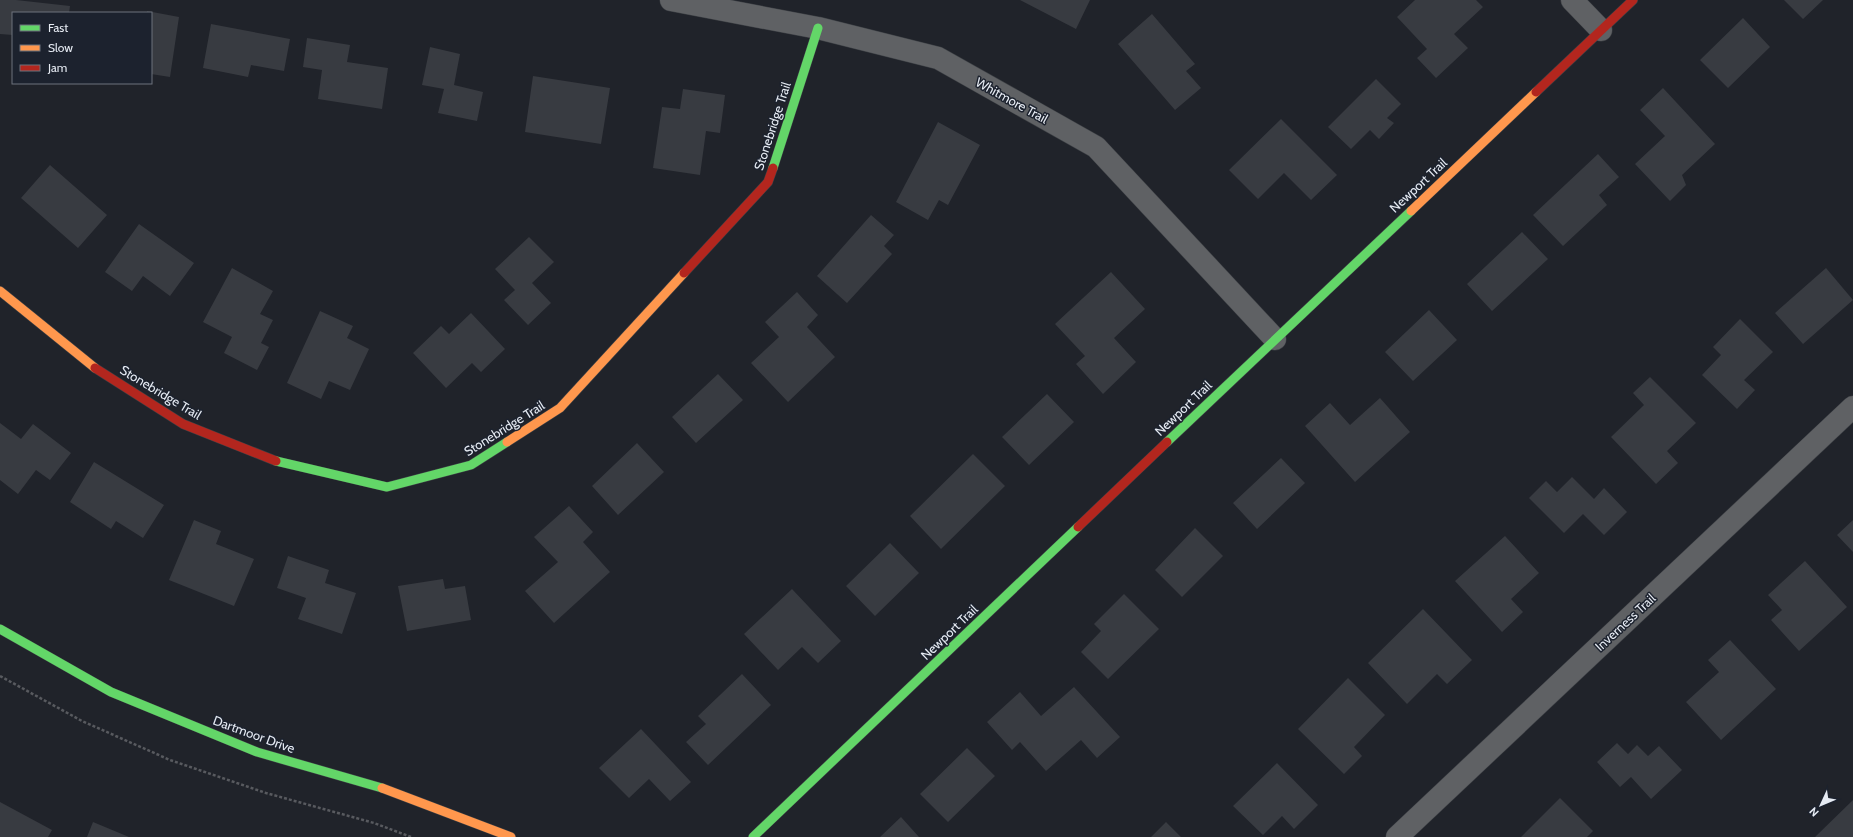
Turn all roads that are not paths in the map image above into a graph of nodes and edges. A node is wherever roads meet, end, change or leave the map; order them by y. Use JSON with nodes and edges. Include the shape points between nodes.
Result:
{"nodes":[{"id":1,"x":671,"y":0,"type":"edge"},
{"id":2,"x":1572,"y":0,"type":"edge"},
{"id":3,"x":1634,"y":0,"type":"edge"},
{"id":4,"x":818,"y":28,"type":"junction"},
{"id":5,"x":1601,"y":30,"type":"junction"},
{"id":6,"x":0,"y":290,"type":"edge"},
{"id":7,"x":1275,"y":339,"type":"junction"},
{"id":8,"x":1853,"y":407,"type":"edge"},
{"id":9,"x":0,"y":629,"type":"edge"},
{"id":10,"x":511,"y":837,"type":"edge"},
{"id":11,"x":754,"y":837,"type":"edge"},
{"id":12,"x":1397,"y":837,"type":"edge"}],
"edges":[{"from":1,"to":4,"type":"street","name":"Whitmore Trail"},
{"from":2,"to":5,"type":"street"},
{"from":3,"to":5,"type":"street","name":"Newport Trail"},
{"from":4,"to":6,"type":"street","name":"Stonebridge Trail","via":[[768,182],[560,408],[471,465],[387,487],[275,461],[183,424],[89,364]]},
{"from":4,"to":7,"type":"street","name":"Whitmore Trail","via":[[938,58],[1096,148]]},
{"from":5,"to":7,"type":"street","name":"Newport Trail"},
{"from":7,"to":11,"type":"street","name":"Newport Trail"},
{"from":8,"to":12,"type":"street","name":"Inverness Trail"},
{"from":9,"to":10,"type":"street","name":"Dartmoor Drive","via":[[111,692],[250,749],[374,786]]}]}
